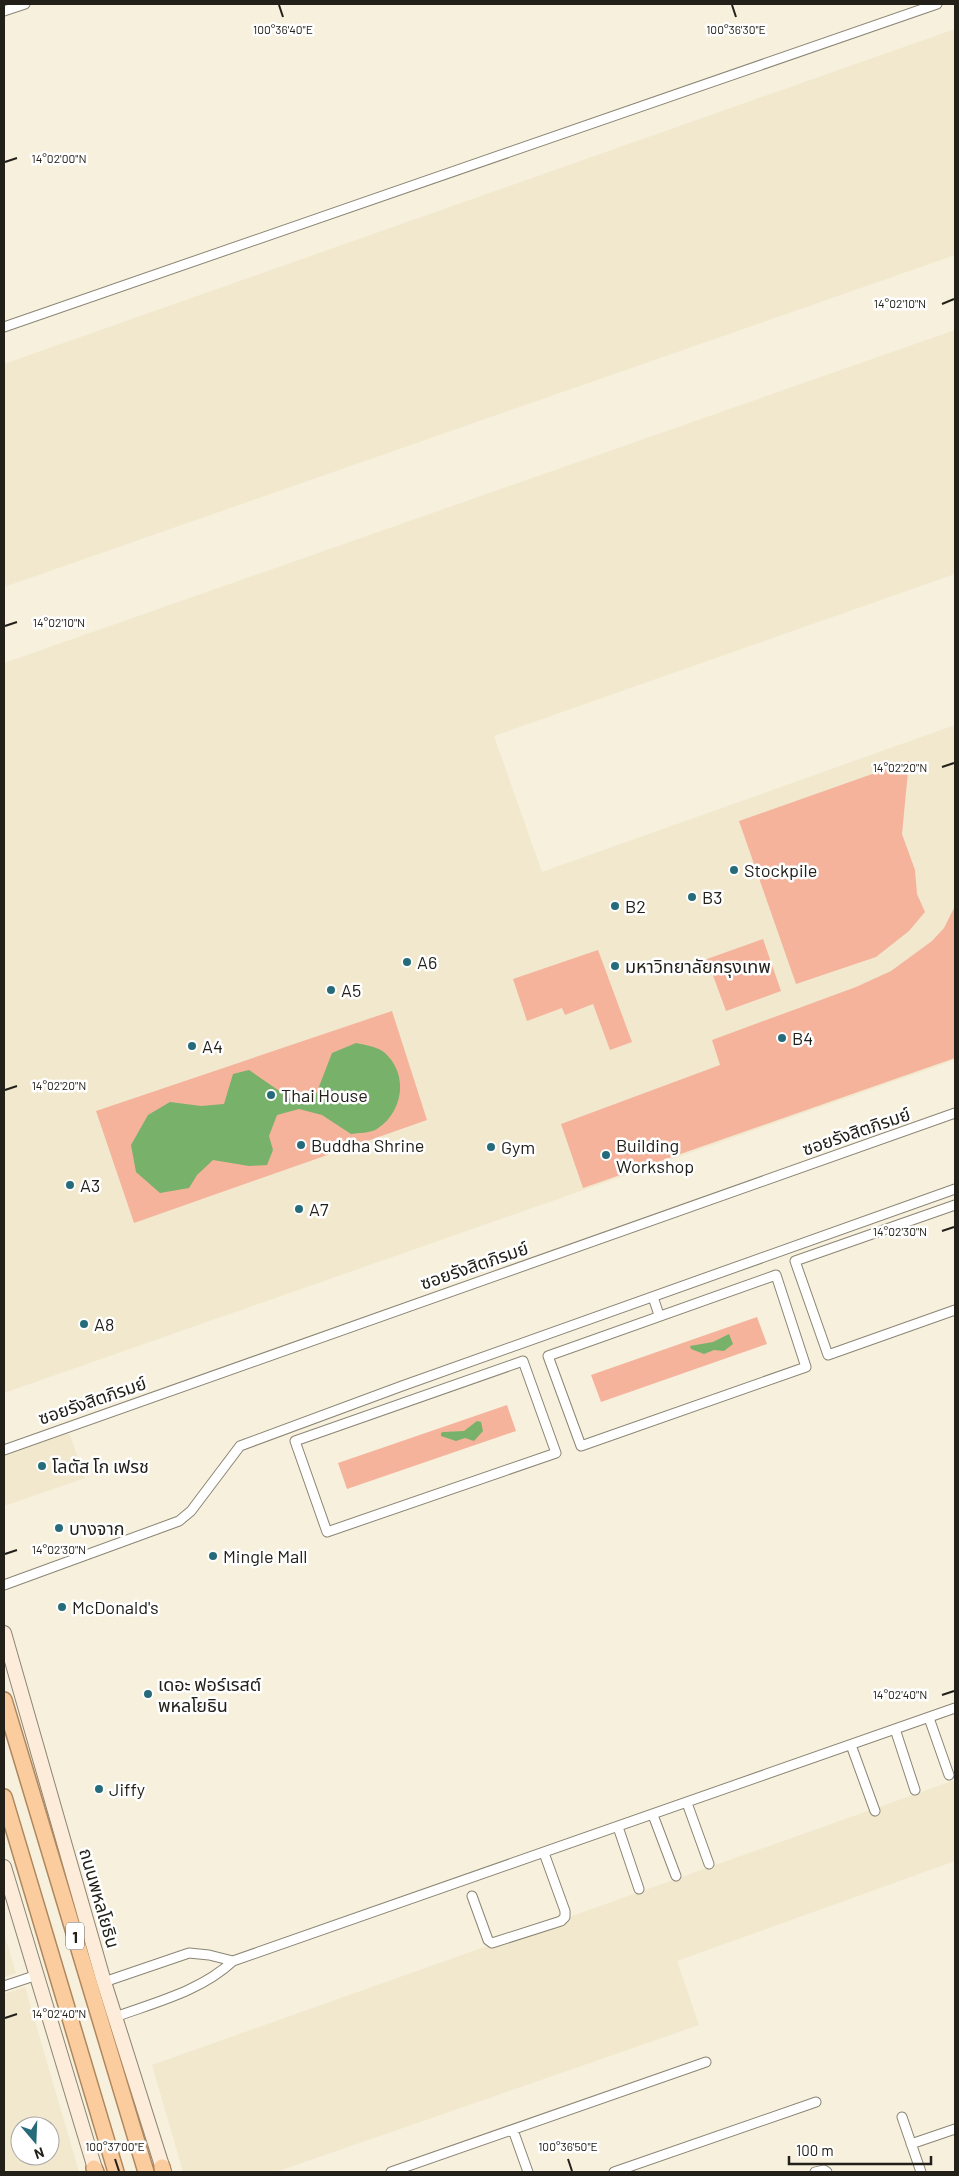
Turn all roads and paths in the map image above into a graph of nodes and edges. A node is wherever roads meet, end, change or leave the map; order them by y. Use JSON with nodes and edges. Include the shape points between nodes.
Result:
{"nodes":[{"id":1,"x":25,"y":4,"type":"edge"},
{"id":2,"x":937,"y":4,"type":"edge"},
{"id":3,"x":4,"y":11,"type":"edge"},
{"id":4,"x":4,"y":327,"type":"edge"},
{"id":5,"x":955,"y":1114,"type":"edge"},
{"id":6,"x":955,"y":1189,"type":"edge"},
{"id":7,"x":931,"y":1197,"type":"junction"},
{"id":8,"x":955,"y":1205,"type":"edge"},
{"id":9,"x":936,"y":1212,"type":"junction"},
{"id":10,"x":653,"y":1297,"type":"junction"},
{"id":11,"x":955,"y":1310,"type":"edge"},
{"id":12,"x":659,"y":1316,"type":"junction"},
{"id":13,"x":404,"y":1386,"type":"junction"},
{"id":14,"x":409,"y":1400,"type":"junction"},
{"id":15,"x":4,"y":1450,"type":"edge"},
{"id":16,"x":4,"y":1585,"type":"edge"},
{"id":17,"x":4,"y":1633,"type":"edge"},
{"id":18,"x":4,"y":1700,"type":"edge"},
{"id":19,"x":955,"y":1708,"type":"edge"},
{"id":20,"x":929,"y":1718,"type":"junction"},
{"id":21,"x":895,"y":1729,"type":"junction"},
{"id":22,"x":851,"y":1745,"type":"junction"},
{"id":23,"x":949,"y":1775,"type":"dead end"},
{"id":24,"x":915,"y":1790,"type":"dead end"},
{"id":25,"x":4,"y":1797,"type":"edge"},
{"id":26,"x":687,"y":1803,"type":"junction"},
{"id":27,"x":875,"y":1811,"type":"dead end"},
{"id":28,"x":653,"y":1815,"type":"junction"},
{"id":29,"x":618,"y":1827,"type":"junction"},
{"id":30,"x":544,"y":1853,"type":"junction"},
{"id":31,"x":709,"y":1864,"type":"dead end"},
{"id":32,"x":4,"y":1867,"type":"edge"},
{"id":33,"x":676,"y":1876,"type":"dead end"},
{"id":34,"x":639,"y":1889,"type":"dead end"},
{"id":35,"x":472,"y":1896,"type":"dead end"},
{"id":36,"x":233,"y":1961,"type":"junction"},
{"id":37,"x":37,"y":1975,"type":"junction"},
{"id":38,"x":104,"y":1982,"type":"junction"},
{"id":39,"x":4,"y":1986,"type":"edge"},
{"id":40,"x":115,"y":2017,"type":"junction"},
{"id":41,"x":706,"y":2062,"type":"dead end"},
{"id":42,"x":816,"y":2102,"type":"dead end"},
{"id":43,"x":902,"y":2117,"type":"dead end"},
{"id":44,"x":955,"y":2129,"type":"edge"},
{"id":45,"x":513,"y":2130,"type":"junction"},
{"id":46,"x":911,"y":2144,"type":"junction"},
{"id":47,"x":163,"y":2170,"type":"edge"},
{"id":48,"x":95,"y":2171,"type":"edge"},
{"id":49,"x":116,"y":2172,"type":"edge"},
{"id":50,"x":146,"y":2172,"type":"edge"},
{"id":51,"x":395,"y":2172,"type":"edge"},
{"id":52,"x":528,"y":2172,"type":"edge"},
{"id":53,"x":614,"y":2172,"type":"edge"},
{"id":54,"x":815,"y":2172,"type":"edge"},
{"id":55,"x":827,"y":2172,"type":"edge"},
{"id":56,"x":922,"y":2172,"type":"edge"}],
"edges":[{"from":1,"to":3,"type":"street"},
{"from":2,"to":4,"type":"street"},
{"from":5,"to":15,"type":"street","name":"ซอยรังสิตภิรมย์"},
{"from":6,"to":7,"type":"street"},
{"from":7,"to":9,"type":"street"},
{"from":7,"to":10,"type":"street"},
{"from":8,"to":9,"type":"street"},
{"from":9,"to":11,"type":"street","via":[[795,1261],[828,1355]]},
{"from":10,"to":12,"type":"street"},
{"from":10,"to":13,"type":"street"},
{"from":12,"to":12,"type":"street","via":[[776,1275],[806,1367],[581,1446],[548,1356]]},
{"from":13,"to":14,"type":"street"},
{"from":13,"to":16,"type":"street","via":[[240,1446],[192,1512],[179,1521]]},
{"from":14,"to":14,"type":"street","via":[[294,1441],[327,1532],[556,1453],[523,1361]]},
{"from":17,"to":38,"type":"main road","name":"ถนนพหลโยธิน","number":"1"},
{"from":18,"to":50,"type":"highway","name":"ถนนพหลโยธิน","number":"1"},
{"from":19,"to":20,"type":"street"},
{"from":20,"to":21,"type":"street"},
{"from":20,"to":23,"type":"street"},
{"from":21,"to":22,"type":"street"},
{"from":21,"to":24,"type":"street"},
{"from":22,"to":26,"type":"street"},
{"from":22,"to":27,"type":"street"},
{"from":25,"to":49,"type":"highway","number":"1"},
{"from":26,"to":28,"type":"street"},
{"from":26,"to":31,"type":"street"},
{"from":28,"to":29,"type":"street"},
{"from":28,"to":33,"type":"street"},
{"from":29,"to":30,"type":"street"},
{"from":29,"to":34,"type":"street"},
{"from":30,"to":35,"type":"street","via":[[565,1911],[561,1921],[492,1943],[488,1940]]},
{"from":30,"to":36,"type":"street"},
{"from":32,"to":37,"type":"main road"},
{"from":36,"to":38,"type":"street","via":[[189,1953]]},
{"from":36,"to":40,"type":"street","via":[[200,1986]]},
{"from":37,"to":39,"type":"street"},
{"from":37,"to":48,"type":"main road"},
{"from":38,"to":40,"type":"main road","name":"ถนนพหลโยธิน","number":"1"},
{"from":40,"to":47,"type":"main road","name":"ถนนพหลโยธิน","number":"1"},
{"from":41,"to":45,"type":"street"},
{"from":42,"to":53,"type":"street"},
{"from":43,"to":46,"type":"street"},
{"from":44,"to":46,"type":"street"},
{"from":45,"to":51,"type":"street"},
{"from":45,"to":52,"type":"street"},
{"from":46,"to":56,"type":"street"},
{"from":54,"to":55,"type":"street"}]}
